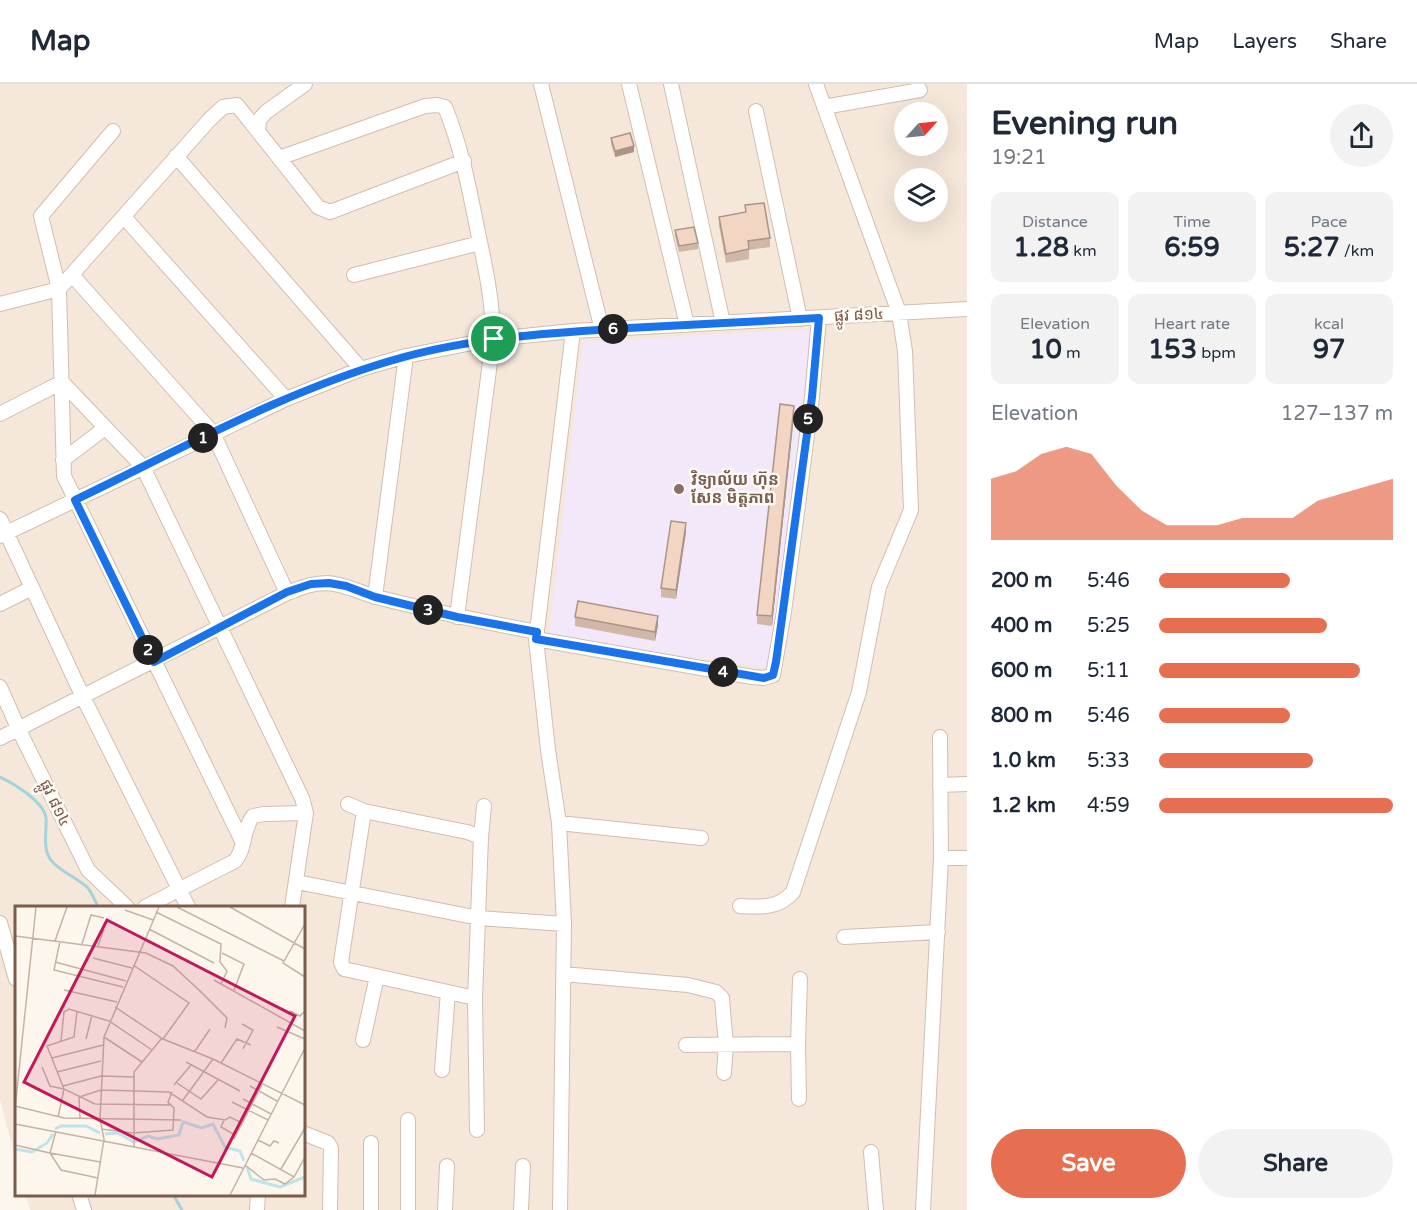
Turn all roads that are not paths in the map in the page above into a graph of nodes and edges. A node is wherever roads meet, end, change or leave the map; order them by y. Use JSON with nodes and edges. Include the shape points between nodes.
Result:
{"nodes":[{"id":1,"x":305,"y":84,"type":"edge"},
{"id":2,"x":541,"y":84,"type":"edge"},
{"id":3,"x":629,"y":84,"type":"edge"},
{"id":4,"x":671,"y":84,"type":"edge"},
{"id":5,"x":816,"y":84,"type":"edge"},
{"id":6,"x":920,"y":90,"type":"dead end"},
{"id":7,"x":824,"y":107,"type":"junction"},
{"id":8,"x":756,"y":111,"type":"dead end"},
{"id":9,"x":113,"y":130,"type":"dead end"},
{"id":10,"x":258,"y":130,"type":"junction"},
{"id":11,"x":176,"y":156,"type":"junction"},
{"id":12,"x":279,"y":158,"type":"junction"},
{"id":13,"x":464,"y":161,"type":"junction"},
{"id":14,"x":124,"y":217,"type":"junction"},
{"id":15,"x":480,"y":243,"type":"junction"},
{"id":16,"x":354,"y":274,"type":"dead end"},
{"id":17,"x":72,"y":275,"type":"junction"},
{"id":18,"x":59,"y":289,"type":"junction"},
{"id":19,"x":0,"y":304,"type":"edge"},
{"id":20,"x":967,"y":309,"type":"edge"},
{"id":21,"x":899,"y":313,"type":"junction"},
{"id":22,"x":819,"y":318,"type":"junction"},
{"id":23,"x":800,"y":319,"type":"junction"},
{"id":24,"x":723,"y":323,"type":"junction"},
{"id":25,"x":687,"y":325,"type":"junction"},
{"id":26,"x":602,"y":330,"type":"junction"},
{"id":27,"x":573,"y":331,"type":"junction"},
{"id":28,"x":494,"y":339,"type":"junction"},
{"id":29,"x":406,"y":356,"type":"junction"},
{"id":30,"x":361,"y":369,"type":"junction"},
{"id":31,"x":62,"y":382,"type":"junction"},
{"id":32,"x":286,"y":399,"type":"junction"},
{"id":33,"x":0,"y":414,"type":"edge"},
{"id":34,"x":105,"y":428,"type":"junction"},
{"id":35,"x":213,"y":433,"type":"junction"},
{"id":36,"x":63,"y":460,"type":"junction"},
{"id":37,"x":143,"y":467,"type":"junction"},
{"id":38,"x":75,"y":500,"type":"junction"},
{"id":39,"x":0,"y":519,"type":"edge"},
{"id":40,"x":3,"y":534,"type":"edge"},
{"id":41,"x":32,"y":588,"type":"junction"},
{"id":42,"x":287,"y":592,"type":"junction"},
{"id":43,"x":375,"y":597,"type":"junction"},
{"id":44,"x":0,"y":604,"type":"edge"},
{"id":45,"x":457,"y":617,"type":"junction"},
{"id":46,"x":219,"y":628,"type":"junction"},
{"id":47,"x":536,"y":635,"type":"junction"},
{"id":48,"x":154,"y":662,"type":"junction"},
{"id":49,"x":0,"y":687,"type":"edge"},
{"id":50,"x":82,"y":695,"type":"junction"},
{"id":51,"x":18,"y":728,"type":"junction"},
{"id":52,"x":940,"y":737,"type":"dead end"},
{"id":53,"x":0,"y":738,"type":"edge"},
{"id":54,"x":967,"y":784,"type":"edge"},
{"id":55,"x":940,"y":785,"type":"junction"},
{"id":56,"x":348,"y":804,"type":"dead end"},
{"id":57,"x":484,"y":806,"type":"dead end"},
{"id":58,"x":364,"y":811,"type":"junction"},
{"id":59,"x":306,"y":813,"type":"junction"},
{"id":60,"x":559,"y":823,"type":"junction"},
{"id":61,"x":480,"y":837,"type":"junction"},
{"id":62,"x":701,"y":838,"type":"dead end"},
{"id":63,"x":242,"y":841,"type":"junction"},
{"id":64,"x":941,"y":858,"type":"junction"},
{"id":65,"x":967,"y":858,"type":"edge"},
{"id":66,"x":297,"y":882,"type":"junction"},
{"id":67,"x":179,"y":890,"type":"junction"},
{"id":68,"x":352,"y":891,"type":"junction"},
{"id":69,"x":125,"y":906,"type":"edge"},
{"id":70,"x":147,"y":906,"type":"edge"},
{"id":71,"x":187,"y":906,"type":"edge"},
{"id":72,"x":292,"y":906,"type":"edge"},
{"id":73,"x":740,"y":906,"type":"dead end"},
{"id":74,"x":479,"y":918,"type":"junction"},
{"id":75,"x":0,"y":922,"type":"edge"},
{"id":76,"x":564,"y":924,"type":"junction"},
{"id":77,"x":938,"y":932,"type":"junction"},
{"id":78,"x":844,"y":937,"type":"dead end"},
{"id":79,"x":563,"y":974,"type":"junction"},
{"id":80,"x":15,"y":975,"type":"edge"},
{"id":81,"x":377,"y":976,"type":"junction"},
{"id":82,"x":800,"y":979,"type":"dead end"},
{"id":83,"x":448,"y":992,"type":"junction"},
{"id":84,"x":475,"y":998,"type":"junction"},
{"id":85,"x":363,"y":1040,"type":"dead end"},
{"id":86,"x":726,"y":1043,"type":"junction"},
{"id":87,"x":798,"y":1044,"type":"junction"},
{"id":88,"x":686,"y":1045,"type":"dead end"},
{"id":89,"x":442,"y":1070,"type":"dead end"},
{"id":90,"x":724,"y":1073,"type":"dead end"},
{"id":91,"x":799,"y":1099,"type":"dead end"},
{"id":92,"x":408,"y":1120,"type":"dead end"},
{"id":93,"x":477,"y":1130,"type":"dead end"},
{"id":94,"x":304,"y":1133,"type":"edge"},
{"id":95,"x":370,"y":1143,"type":"dead end"},
{"id":96,"x":872,"y":1152,"type":"dead end"},
{"id":97,"x":447,"y":1166,"type":"dead end"},
{"id":98,"x":523,"y":1166,"type":"dead end"},
{"id":99,"x":80,"y":1195,"type":"edge"},
{"id":100,"x":258,"y":1195,"type":"edge"},
{"id":101,"x":84,"y":1210,"type":"edge"},
{"id":102,"x":257,"y":1210,"type":"edge"},
{"id":103,"x":330,"y":1210,"type":"edge"},
{"id":104,"x":371,"y":1210,"type":"edge"},
{"id":105,"x":408,"y":1210,"type":"edge"},
{"id":106,"x":445,"y":1210,"type":"edge"},
{"id":107,"x":521,"y":1210,"type":"edge"},
{"id":108,"x":560,"y":1210,"type":"edge"},
{"id":109,"x":876,"y":1210,"type":"edge"},
{"id":110,"x":923,"y":1210,"type":"edge"}],
"edges":[{"from":1,"to":10,"type":"street","via":[[267,112]]},
{"from":2,"to":26,"type":"street"},
{"from":3,"to":25,"type":"street"},
{"from":4,"to":24,"type":"street"},
{"from":5,"to":7,"type":"street"},
{"from":6,"to":7,"type":"street"},
{"from":7,"to":21,"type":"street"},
{"from":8,"to":23,"type":"street"},
{"from":9,"to":18,"type":"street","via":[[41,216]]},
{"from":10,"to":11,"type":"street","via":[[237,105],[223,107]]},
{"from":10,"to":12,"type":"street"},
{"from":11,"to":14,"type":"street"},
{"from":11,"to":30,"type":"street"},
{"from":12,"to":13,"type":"street","via":[[318,207],[330,212]]},
{"from":12,"to":13,"type":"street","via":[[425,105],[437,105],[446,107]]},
{"from":13,"to":15,"type":"street"},
{"from":14,"to":17,"type":"street"},
{"from":14,"to":32,"type":"street"},
{"from":15,"to":16,"type":"street"},
{"from":15,"to":28,"type":"street"},
{"from":17,"to":18,"type":"street"},
{"from":17,"to":35,"type":"street"},
{"from":18,"to":19,"type":"street"},
{"from":18,"to":31,"type":"street"},
{"from":20,"to":21,"type":"street","name":"ផ្លូវ ៨១៤"},
{"from":21,"to":22,"type":"street","name":"ផ្លូវ ៨១៤"},
{"from":21,"to":73,"type":"street","via":[[905,351],[911,510],[879,587],[859,692],[793,892],[770,907]]},
{"from":22,"to":23,"type":"street","name":"ផ្លូវ ៨១៤"},
{"from":22,"to":47,"type":"street","via":[[812,397],[773,675],[752,677]]},
{"from":23,"to":24,"type":"street","name":"ផ្លូវ ៨១៤"},
{"from":24,"to":25,"type":"street","name":"ផ្លូវ ៨១៤"},
{"from":25,"to":26,"type":"street","name":"ផ្លូវ ៨១៤"},
{"from":26,"to":27,"type":"street","name":"ផ្លូវ ៨១៤"},
{"from":27,"to":28,"type":"street","name":"ផ្លូវ ៨១៤"},
{"from":27,"to":47,"type":"street"},
{"from":28,"to":29,"type":"street","name":"ផ្លូវ ៨១៤"},
{"from":28,"to":45,"type":"street"},
{"from":29,"to":30,"type":"street","name":"ផ្លូវ ៨១៤"},
{"from":29,"to":43,"type":"street"},
{"from":30,"to":32,"type":"street","name":"ផ្លូវ ៨១៤"},
{"from":31,"to":33,"type":"street"},
{"from":31,"to":34,"type":"street"},
{"from":31,"to":36,"type":"street"},
{"from":32,"to":35,"type":"street","name":"ផ្លូវ ៨១៤"},
{"from":34,"to":36,"type":"street"},
{"from":34,"to":37,"type":"street"},
{"from":35,"to":37,"type":"street","name":"ផ្លូវ ៨១៤"},
{"from":35,"to":42,"type":"street"},
{"from":36,"to":38,"type":"street","via":[[64,476]]},
{"from":37,"to":38,"type":"street","name":"ផ្លូវ ៨១៤"},
{"from":37,"to":46,"type":"street"},
{"from":38,"to":40,"type":"street","name":"ផ្លូវ ៨១៤"},
{"from":38,"to":48,"type":"street"},
{"from":39,"to":40,"type":"street"},
{"from":40,"to":41,"type":"street"},
{"from":41,"to":44,"type":"street"},
{"from":41,"to":50,"type":"street"},
{"from":42,"to":43,"type":"street","via":[[329,583]]},
{"from":42,"to":46,"type":"street"},
{"from":43,"to":45,"type":"street"},
{"from":45,"to":47,"type":"street"},
{"from":46,"to":48,"type":"street"},
{"from":46,"to":59,"type":"street"},
{"from":47,"to":60,"type":"street"},
{"from":48,"to":50,"type":"street"},
{"from":48,"to":63,"type":"street"},
{"from":49,"to":51,"type":"street","name":"ផ្លូវ ៨១៤"},
{"from":50,"to":51,"type":"street"},
{"from":50,"to":67,"type":"street"},
{"from":51,"to":53,"type":"street"},
{"from":51,"to":69,"type":"street","name":"ផ្លូវ ៨១៤","via":[[88,870]]},
{"from":52,"to":55,"type":"street"},
{"from":54,"to":55,"type":"street"},
{"from":55,"to":64,"type":"street"},
{"from":56,"to":58,"type":"street"},
{"from":57,"to":61,"type":"street"},
{"from":58,"to":61,"type":"street"},
{"from":58,"to":68,"type":"street"},
{"from":59,"to":63,"type":"street","via":[[253,816]]},
{"from":59,"to":66,"type":"street"},
{"from":60,"to":62,"type":"street"},
{"from":60,"to":76,"type":"street"},
{"from":61,"to":74,"type":"street"},
{"from":63,"to":67,"type":"street","via":[[241,853],[235,861]]},
{"from":64,"to":65,"type":"street"},
{"from":64,"to":77,"type":"street"},
{"from":66,"to":68,"type":"street"},
{"from":66,"to":72,"type":"street"},
{"from":67,"to":70,"type":"street"},
{"from":67,"to":71,"type":"street"},
{"from":68,"to":74,"type":"street"},
{"from":68,"to":81,"type":"street","via":[[341,962],[344,969]]},
{"from":74,"to":76,"type":"street"},
{"from":74,"to":84,"type":"street"},
{"from":75,"to":80,"type":"street"},
{"from":76,"to":79,"type":"street"},
{"from":77,"to":78,"type":"street"},
{"from":77,"to":110,"type":"street"},
{"from":79,"to":86,"type":"street","via":[[710,989],[722,998]]},
{"from":79,"to":108,"type":"street"},
{"from":81,"to":83,"type":"street"},
{"from":81,"to":85,"type":"street"},
{"from":82,"to":87,"type":"street"},
{"from":83,"to":84,"type":"street"},
{"from":83,"to":89,"type":"street"},
{"from":84,"to":93,"type":"street"},
{"from":86,"to":87,"type":"street"},
{"from":86,"to":88,"type":"street"},
{"from":86,"to":90,"type":"street"},
{"from":87,"to":91,"type":"street"},
{"from":92,"to":105,"type":"street"},
{"from":94,"to":103,"type":"street","via":[[331,1148]]},
{"from":95,"to":104,"type":"street"},
{"from":96,"to":109,"type":"street"},
{"from":97,"to":106,"type":"street"},
{"from":98,"to":107,"type":"street"},
{"from":99,"to":101,"type":"street"},
{"from":100,"to":102,"type":"street"}]}
